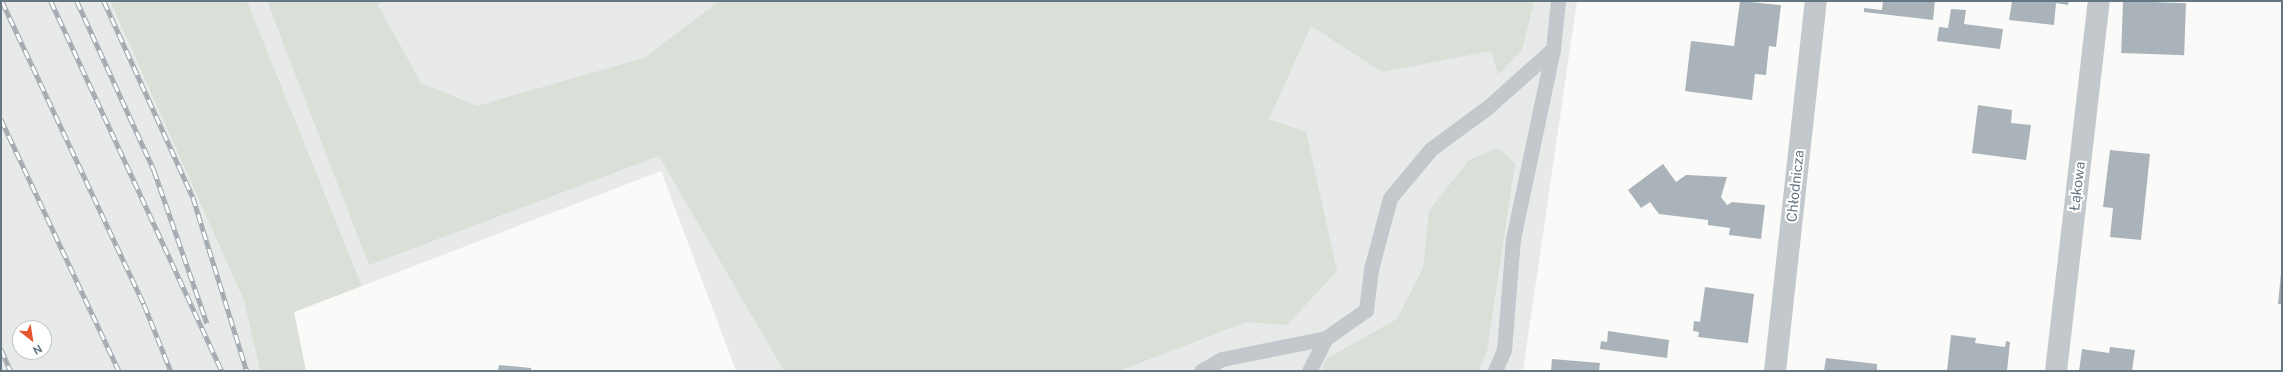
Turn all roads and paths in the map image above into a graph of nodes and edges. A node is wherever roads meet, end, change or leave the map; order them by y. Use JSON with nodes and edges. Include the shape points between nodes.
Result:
{"nodes":[{"id":1,"x":1558,"y":1,"type":"edge"},
{"id":2,"x":1816,"y":1,"type":"edge"},
{"id":3,"x":2099,"y":1,"type":"edge"},
{"id":4,"x":1553,"y":49,"type":"junction"},
{"id":5,"x":1326,"y":338,"type":"junction"},
{"id":6,"x":1201,"y":371,"type":"edge"},
{"id":7,"x":1309,"y":371,"type":"edge"},
{"id":8,"x":1495,"y":371,"type":"edge"},
{"id":9,"x":1775,"y":371,"type":"edge"},
{"id":10,"x":2056,"y":371,"type":"edge"}],
"edges":[{"from":1,"to":4,"type":"lane"},
{"from":2,"to":9,"type":"street","name":"Chłodnicza"},
{"from":3,"to":10,"type":"street","name":"Łąkowa"},
{"from":4,"to":5,"type":"lane","via":[[1488,107],[1431,149],[1390,198],[1371,269],[1366,310]]},
{"from":4,"to":8,"type":"lane","via":[[1513,239],[1504,350]]},
{"from":5,"to":6,"type":"lane","via":[[1222,359]]},
{"from":5,"to":7,"type":"lane"}]}
